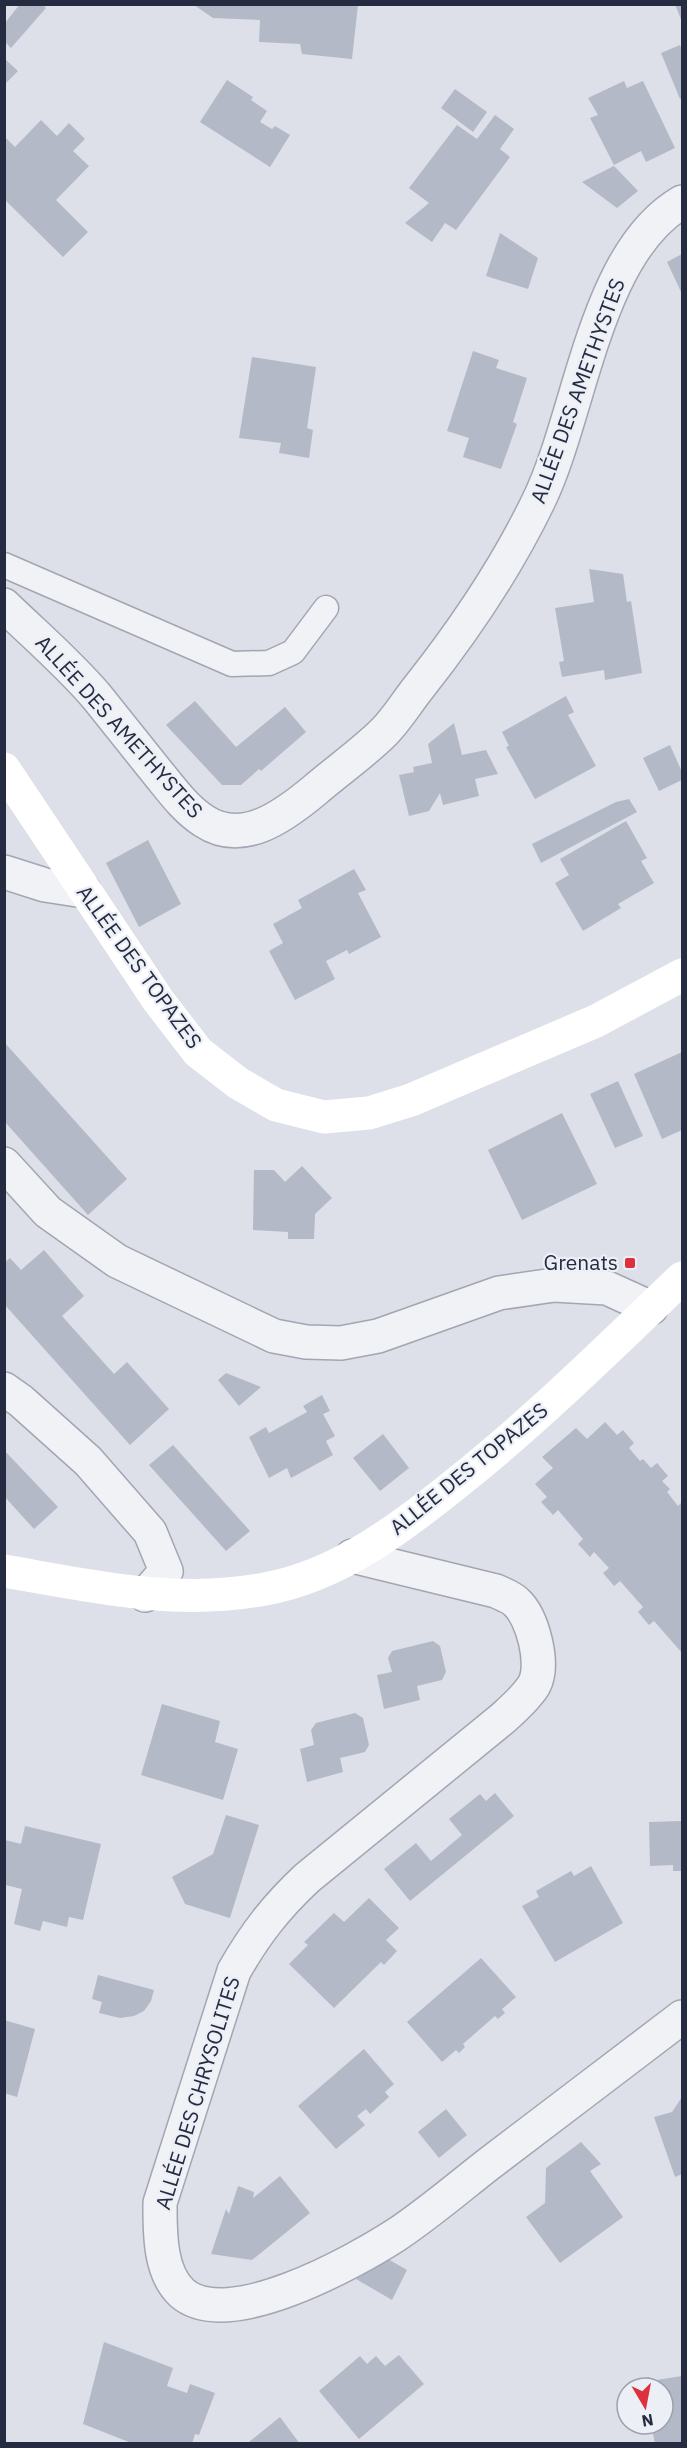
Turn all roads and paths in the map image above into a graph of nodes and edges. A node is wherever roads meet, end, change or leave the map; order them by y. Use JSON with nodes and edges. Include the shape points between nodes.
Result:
{"nodes":[{"id":1,"x":682,"y":202,"type":"edge"},
{"id":2,"x":4,"y":565,"type":"edge"},
{"id":3,"x":4,"y":605,"type":"edge"},
{"id":4,"x":326,"y":608,"type":"dead end"},
{"id":5,"x":4,"y":769,"type":"edge"},
{"id":6,"x":4,"y":872,"type":"edge"},
{"id":7,"x":84,"y":891,"type":"junction"},
{"id":8,"x":682,"y":975,"type":"edge"},
{"id":9,"x":4,"y":1164,"type":"edge"},
{"id":10,"x":682,"y":1278,"type":"edge"},
{"id":11,"x":651,"y":1308,"type":"junction"},
{"id":12,"x":4,"y":1389,"type":"edge"},
{"id":13,"x":352,"y":1556,"type":"junction"},
{"id":14,"x":4,"y":1571,"type":"edge"},
{"id":15,"x":145,"y":1595,"type":"junction"},
{"id":16,"x":682,"y":2017,"type":"edge"}],
"edges":[{"from":1,"to":3,"type":"street","name":"ALLÉE DES AMETHYSTES","via":[[668,210],[640,241],[620,275],[603,312],[562,444],[510,555],[444,655],[384,732],[293,808],[252,829],[236,831],[204,821],[176,795],[94,694]]},
{"from":2,"to":4,"type":"lane","via":[[232,664],[269,663],[293,652]]},
{"from":5,"to":7,"type":"main road","name":"ALLÉE DES TOPAZES"},
{"from":6,"to":7,"type":"street","via":[[45,885]]},
{"from":7,"to":8,"type":"main road","name":"ALLÉE DES TOPAZES","via":[[198,1052],[238,1083],[276,1105],[324,1117],[369,1113],[411,1100],[596,1021]]},
{"from":9,"to":11,"type":"street","via":[[48,1212],[117,1261],[274,1336],[306,1342],[378,1336],[499,1293],[554,1284],[607,1288]]},
{"from":10,"to":11,"type":"main road","name":"ALLÉE DES TOPAZES"},
{"from":11,"to":13,"type":"main road","name":"ALLÉE DES TOPAZES","via":[[515,1436],[407,1523]]},
{"from":12,"to":15,"type":"street","via":[[87,1461],[150,1532],[166,1571]]},
{"from":13,"to":15,"type":"main road","name":"ALLÉE DES TOPAZES","via":[[304,1579],[266,1589],[217,1595]]},
{"from":13,"to":16,"type":"street","name":"ALLÉE DES CHRYSOLITES","via":[[496,1591],[516,1602],[535,1638],[539,1660],[535,1683],[502,1719],[307,1878],[278,1905],[248,1945],[234,1971],[160,2203],[160,2240],[170,2274],[183,2294],[209,2306],[263,2300],[332,2270],[396,2235]]},
{"from":14,"to":15,"type":"main road","name":"ALLÉE DES TOPAZES"}]}
